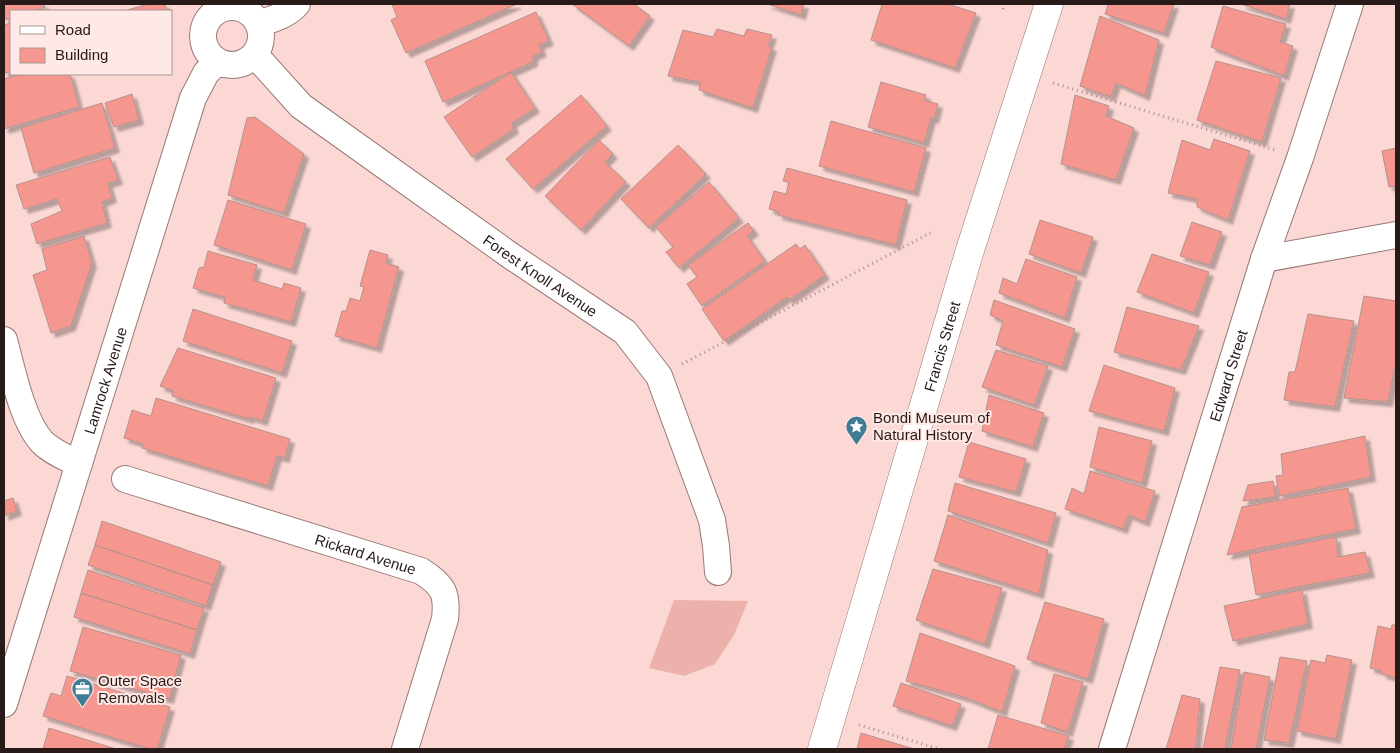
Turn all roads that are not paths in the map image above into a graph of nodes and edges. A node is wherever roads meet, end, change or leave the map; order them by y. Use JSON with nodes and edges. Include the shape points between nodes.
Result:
{"nodes":[{"id":1,"x":297,"y":4,"type":"edge"},
{"id":2,"x":1049,"y":4,"type":"edge"},
{"id":3,"x":1350,"y":4,"type":"edge"},
{"id":4,"x":224,"y":6,"type":"edge"},
{"id":5,"x":259,"y":24,"type":"junction"},
{"id":6,"x":254,"y":55,"type":"junction"},
{"id":7,"x":217,"y":62,"type":"junction"},
{"id":8,"x":1396,"y":235,"type":"edge"},
{"id":9,"x":1264,"y":259,"type":"junction"},
{"id":10,"x":4,"y":340,"type":"edge"},
{"id":11,"x":79,"y":464,"type":"junction"},
{"id":12,"x":125,"y":479,"type":"dead end"},
{"id":13,"x":718,"y":572,"type":"dead end"},
{"id":14,"x":4,"y":704,"type":"edge"},
{"id":15,"x":405,"y":749,"type":"edge"},
{"id":16,"x":822,"y":749,"type":"edge"},
{"id":17,"x":1112,"y":749,"type":"edge"}],
"edges":[{"from":1,"to":5,"type":"street","via":[[278,17]]},
{"from":2,"to":16,"type":"street","name":"Francis Street","via":[[970,250]]},
{"from":3,"to":9,"type":"street","name":"Edward Street"},
{"from":4,"to":5,"type":"street","via":[[245,9]]},
{"from":4,"to":7,"type":"street","via":[[210,16],[203,32],[206,49]]},
{"from":5,"to":6,"type":"street","via":[[262,40]]},
{"from":6,"to":7,"type":"street","via":[[238,65]]},
{"from":6,"to":13,"type":"street","name":"Forest Knoll Avenue","via":[[301,106],[511,256],[625,332],[659,376],[712,520]]},
{"from":7,"to":11,"type":"street","name":"Lamrock Avenue","via":[[206,73],[193,98]]},
{"from":8,"to":9,"type":"street"},
{"from":9,"to":17,"type":"street","name":"Edward Street"},
{"from":10,"to":11,"type":"street","via":[[24,409],[35,433],[55,452]]},
{"from":11,"to":14,"type":"street","name":"Lamrock Avenue"},
{"from":12,"to":15,"type":"street","name":"Rickard Avenue","via":[[422,571],[434,579],[443,590],[445,619]]}]}
